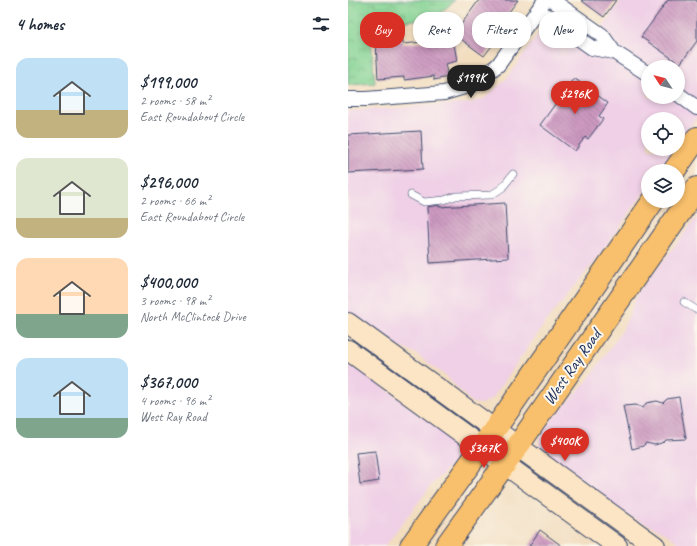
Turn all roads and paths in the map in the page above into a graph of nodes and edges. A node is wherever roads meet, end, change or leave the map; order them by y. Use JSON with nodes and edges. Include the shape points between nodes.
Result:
{"nodes":[{"id":1,"x":552,"y":0,"type":"edge"},
{"id":2,"x":542,"y":5,"type":"edge"},
{"id":3,"x":614,"y":52,"type":"junction"},
{"id":4,"x":641,"y":69,"type":"edge"},
{"id":5,"x":348,"y":99,"type":"edge"},
{"id":6,"x":685,"y":99,"type":"edge"},
{"id":7,"x":697,"y":108,"type":"edge"},
{"id":8,"x":697,"y":138,"type":"edge"},
{"id":9,"x":679,"y":164,"type":"edge"},
{"id":10,"x":513,"y":174,"type":"dead end"},
{"id":11,"x":697,"y":188,"type":"edge"},
{"id":12,"x":410,"y":195,"type":"dead end"},
{"id":13,"x":648,"y":208,"type":"edge"},
{"id":14,"x":684,"y":302,"type":"dead end"},
{"id":15,"x":695,"y":309,"type":"dead end"},
{"id":16,"x":348,"y":323,"type":"edge"},
{"id":17,"x":348,"y":350,"type":"edge"},
{"id":18,"x":494,"y":430,"type":"junction"},
{"id":19,"x":517,"y":447,"type":"junction"},
{"id":20,"x":481,"y":448,"type":"junction"},
{"id":21,"x":505,"y":465,"type":"junction"},
{"id":22,"x":411,"y":546,"type":"edge"},
{"id":23,"x":446,"y":546,"type":"edge"},
{"id":24,"x":617,"y":546,"type":"edge"},
{"id":25,"x":655,"y":546,"type":"edge"}],
"edges":[{"from":1,"to":3,"type":"street","via":[[602,35]]},
{"from":2,"to":3,"type":"street","via":[[592,48]]},
{"from":2,"to":5,"type":"street","via":[[498,65],[471,85],[444,93]]},
{"from":3,"to":4,"type":"street"},
{"from":6,"to":7,"type":"street"},
{"from":8,"to":9,"type":"main road"},
{"from":10,"to":12,"type":"lane","via":[[502,188],[491,195],[456,196],[424,202]]},
{"from":11,"to":19,"type":"main road","name":"West Ray Road"},
{"from":13,"to":18,"type":"main road","name":"West Ray Road"},
{"from":14,"to":15,"type":"lane"},
{"from":16,"to":18,"type":"main road"},
{"from":17,"to":20,"type":"main road"},
{"from":18,"to":19,"type":"main road"},
{"from":18,"to":20,"type":"main road","name":"West Ray Road"},
{"from":19,"to":21,"type":"main road","name":"West Ray Road"},
{"from":19,"to":25,"type":"main road"},
{"from":20,"to":21,"type":"main road"},
{"from":20,"to":22,"type":"main road","name":"West Ray Road"},
{"from":21,"to":23,"type":"main road","name":"West Ray Road"},
{"from":21,"to":24,"type":"main road"}]}
